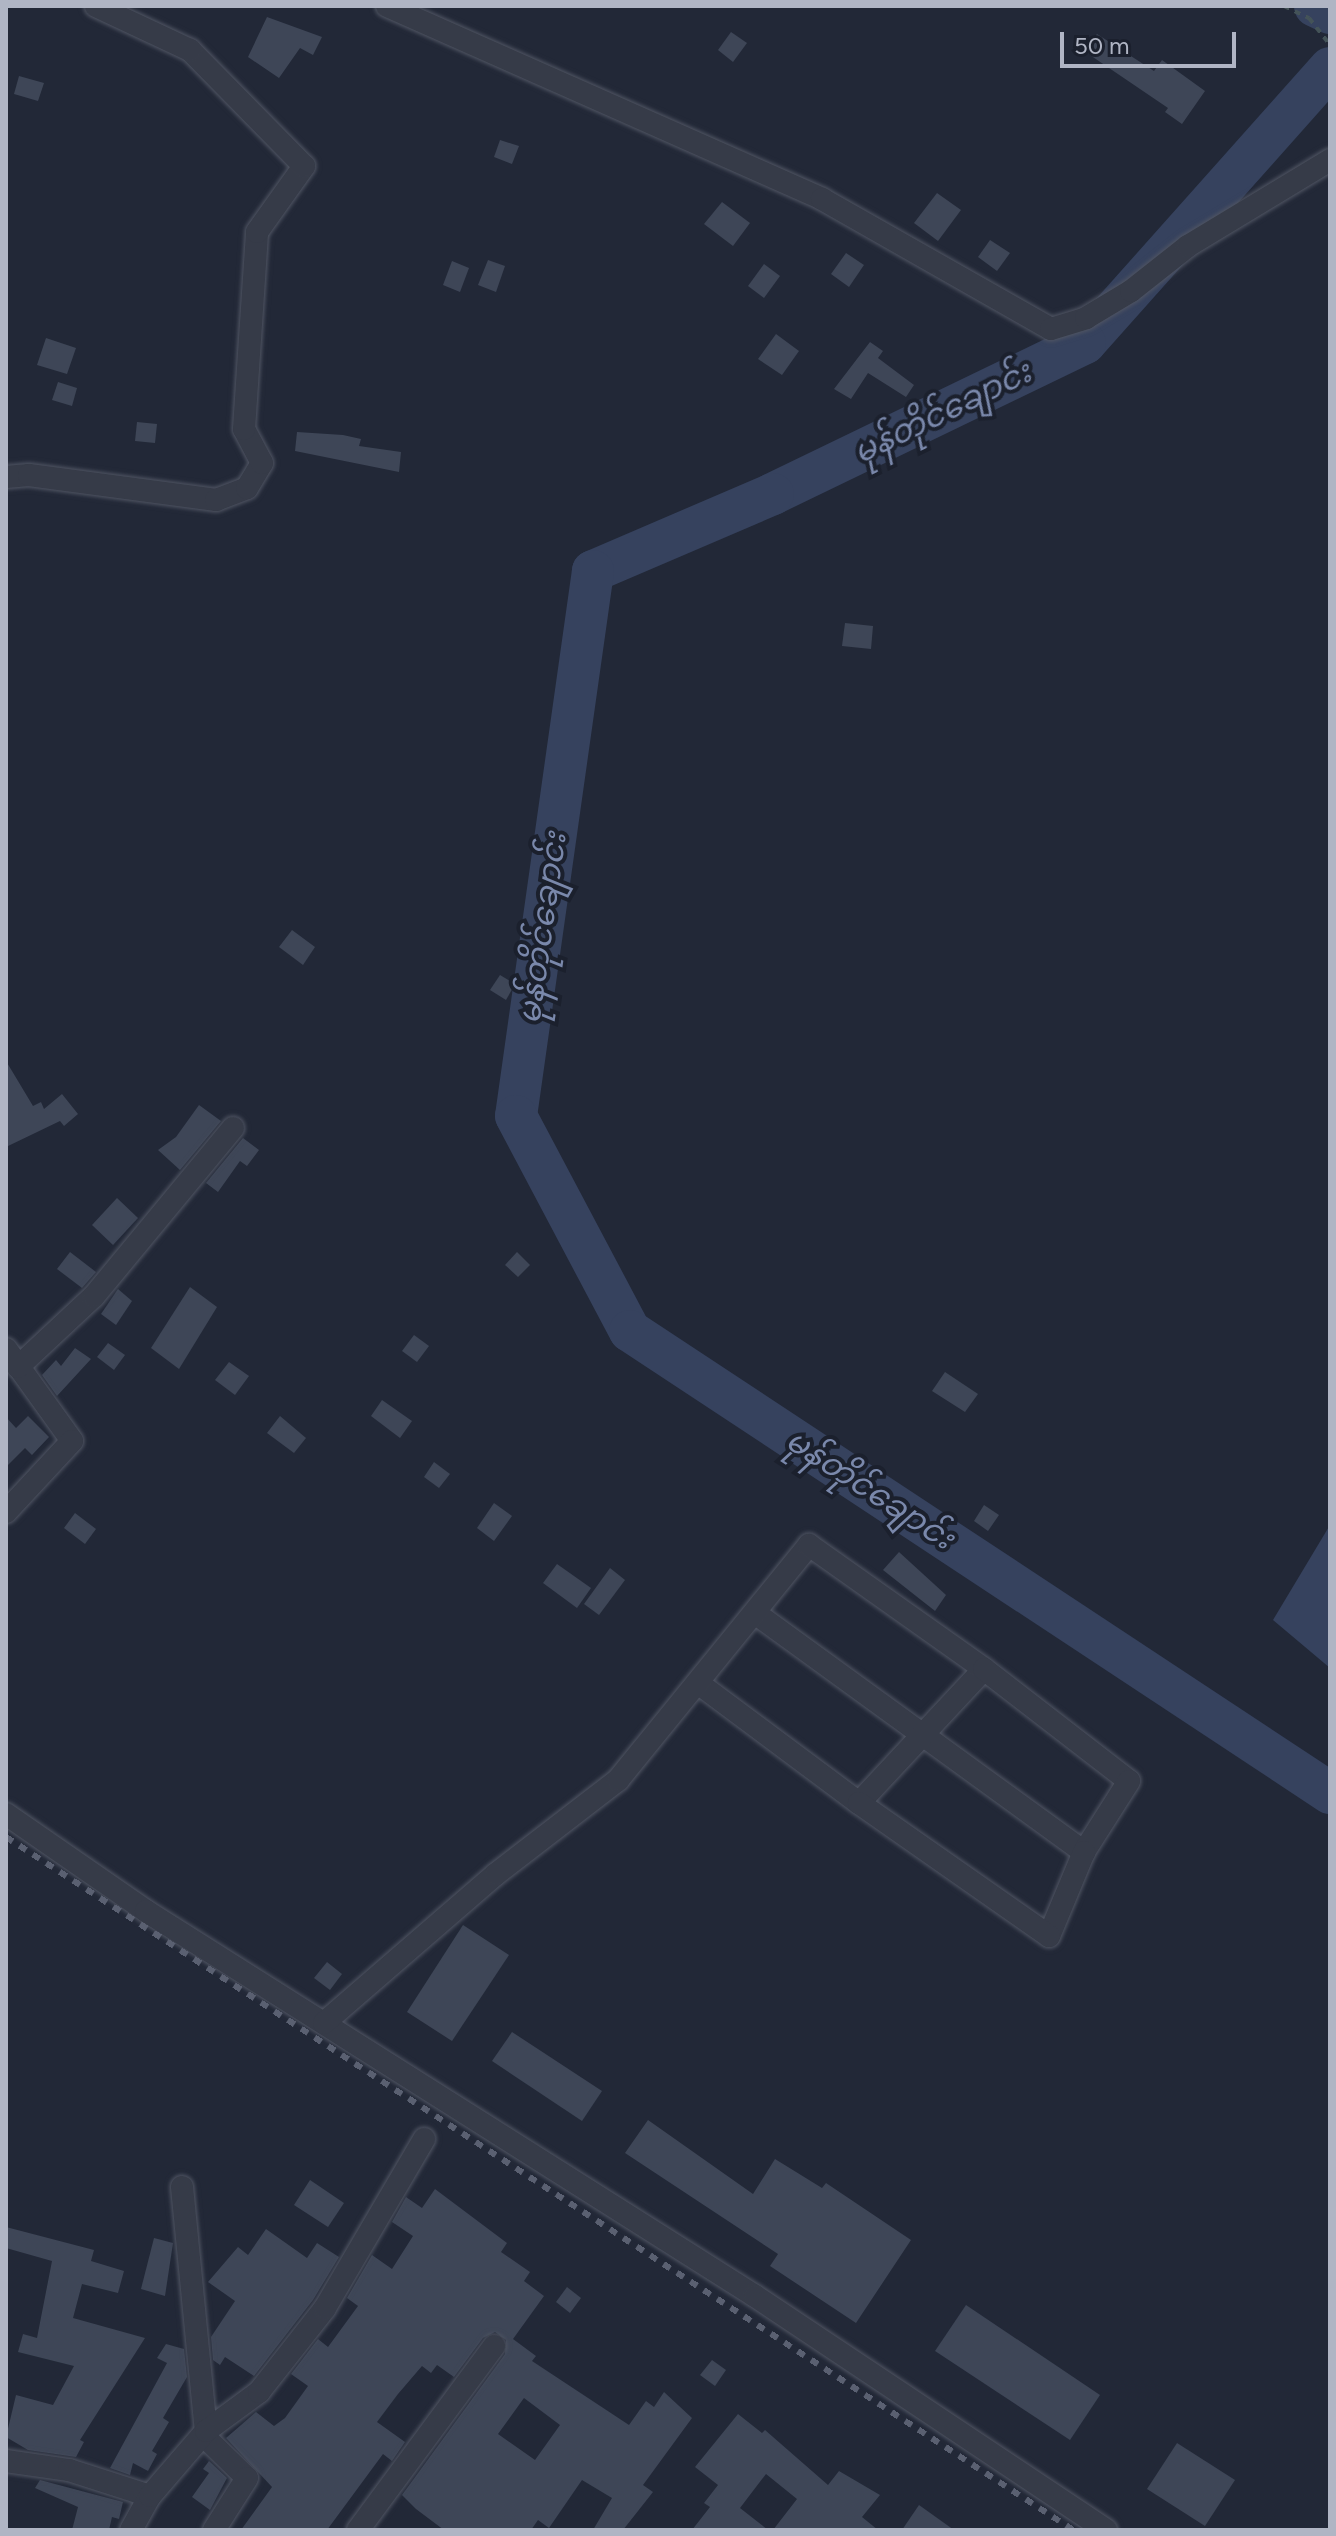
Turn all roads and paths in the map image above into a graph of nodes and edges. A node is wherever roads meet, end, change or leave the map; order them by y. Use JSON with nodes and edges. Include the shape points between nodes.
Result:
{"nodes":[{"id":1,"x":96,"y":6,"type":"edge"},
{"id":2,"x":387,"y":6,"type":"edge"},
{"id":3,"x":1284,"y":6,"type":"edge"},
{"id":4,"x":130,"y":12,"type":"edge"},
{"id":5,"x":1330,"y":45,"type":"edge"},
{"id":6,"x":1330,"y":160,"type":"edge"},
{"id":7,"x":6,"y":477,"type":"edge"},
{"id":8,"x":233,"y":1128,"type":"dead end"},
{"id":9,"x":12,"y":1358,"type":"edge"},
{"id":10,"x":6,"y":1512,"type":"edge"},
{"id":11,"x":755,"y":1613,"type":"junction"},
{"id":12,"x":984,"y":1669,"type":"junction"},
{"id":13,"x":698,"y":1683,"type":"junction"},
{"id":14,"x":920,"y":1737,"type":"junction"},
{"id":15,"x":859,"y":1803,"type":"junction"},
{"id":16,"x":6,"y":1814,"type":"edge"},
{"id":17,"x":1084,"y":1852,"type":"junction"},
{"id":18,"x":324,"y":2023,"type":"junction"},
{"id":19,"x":424,"y":2139,"type":"dead end"},
{"id":20,"x":182,"y":2187,"type":"dead end"},
{"id":21,"x":494,"y":2346,"type":"dead end"},
{"id":22,"x":206,"y":2431,"type":"junction"},
{"id":23,"x":6,"y":2461,"type":"edge"},
{"id":24,"x":150,"y":2496,"type":"junction"},
{"id":25,"x":131,"y":2530,"type":"edge"},
{"id":26,"x":214,"y":2530,"type":"edge"},
{"id":27,"x":358,"y":2530,"type":"edge"},
{"id":28,"x":1106,"y":2530,"type":"edge"}],
"edges":[{"from":1,"to":4,"type":"street"},
{"from":2,"to":6,"type":"street","via":[[822,199],[1051,329],[1086,318],[1131,291],[1188,246]]},
{"from":3,"to":5,"type":"path","via":[[1309,18]]},
{"from":4,"to":7,"type":"street","via":[[190,50],[304,166],[257,232],[244,429],[262,463],[247,488],[216,500],[29,475]]},
{"from":8,"to":9,"type":"street","via":[[94,1296]]},
{"from":9,"to":10,"type":"street","via":[[72,1441]]},
{"from":11,"to":12,"type":"street","via":[[809,1545]]},
{"from":11,"to":13,"type":"street"},
{"from":11,"to":14,"type":"street"},
{"from":12,"to":14,"type":"street"},
{"from":12,"to":17,"type":"street","via":[[1129,1781]]},
{"from":13,"to":15,"type":"street"},
{"from":13,"to":18,"type":"street","via":[[618,1780],[496,1874]]},
{"from":14,"to":15,"type":"street"},
{"from":14,"to":17,"type":"street"},
{"from":15,"to":17,"type":"street","via":[[1049,1936]]},
{"from":16,"to":18,"type":"street"},
{"from":18,"to":28,"type":"street","via":[[742,2288]]},
{"from":19,"to":22,"type":"street","via":[[325,2308],[259,2392]]},
{"from":20,"to":22,"type":"street"},
{"from":21,"to":27,"type":"street"},
{"from":22,"to":24,"type":"street"},
{"from":22,"to":26,"type":"street","via":[[208,2440],[247,2478]]},
{"from":23,"to":24,"type":"street","via":[[69,2470]]},
{"from":24,"to":25,"type":"street"}]}
